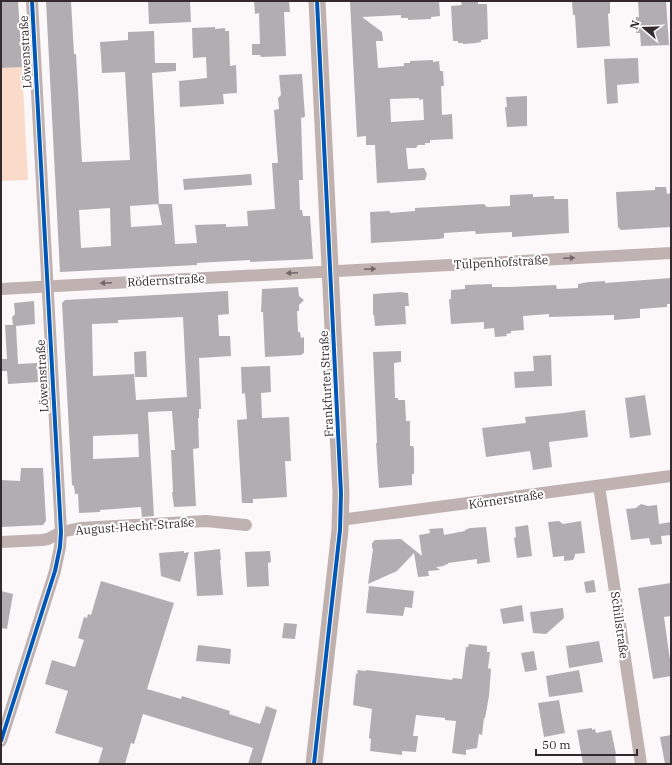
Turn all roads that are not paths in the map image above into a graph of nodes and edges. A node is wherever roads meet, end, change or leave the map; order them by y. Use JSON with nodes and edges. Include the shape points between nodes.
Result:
{"nodes":[{"id":1,"x":32,"y":1,"type":"edge"},
{"id":2,"x":317,"y":1,"type":"edge"},
{"id":3,"x":671,"y":253,"type":"edge"},
{"id":4,"x":331,"y":271,"type":"junction"},
{"id":5,"x":47,"y":287,"type":"junction"},
{"id":6,"x":1,"y":289,"type":"edge"},
{"id":7,"x":671,"y":476,"type":"edge"},
{"id":8,"x":599,"y":486,"type":"junction"},
{"id":9,"x":340,"y":520,"type":"junction"},
{"id":10,"x":246,"y":525,"type":"dead end"},
{"id":11,"x":61,"y":532,"type":"junction"},
{"id":12,"x":1,"y":542,"type":"edge"},
{"id":13,"x":1,"y":741,"type":"edge"},
{"id":14,"x":314,"y":764,"type":"edge"},
{"id":15,"x":641,"y":764,"type":"edge"}],
"edges":[{"from":1,"to":5,"type":"street","name":"Löwenstraße"},
{"from":2,"to":4,"type":"main road","name":"Frankfurter Straße"},
{"from":4,"to":3,"type":"street","name":"Tulpenhofstraße","one_way":true},
{"from":4,"to":5,"type":"street","name":"Rödernstraße","one_way":true},
{"from":4,"to":9,"type":"main road","name":"Frankfurter Straße"},
{"from":5,"to":6,"type":"street","name":"Rödernstraße"},
{"from":5,"to":11,"type":"street","name":"Löwenstraße"},
{"from":7,"to":8,"type":"street","name":"Körnerstraße"},
{"from":8,"to":9,"type":"street","name":"Körnerstraße"},
{"from":8,"to":15,"type":"street","name":"Schillstraße"},
{"from":9,"to":14,"type":"main road","name":"Frankfurter Straße"},
{"from":10,"to":11,"type":"street","name":"August-Hecht-Straße","via":[[206,521],[80,528]]},
{"from":11,"to":12,"type":"street","name":"August-Hecht-Straße","via":[[42,540]]},
{"from":11,"to":13,"type":"street","name":"Löwenstraße","via":[[55,571]]}]}
